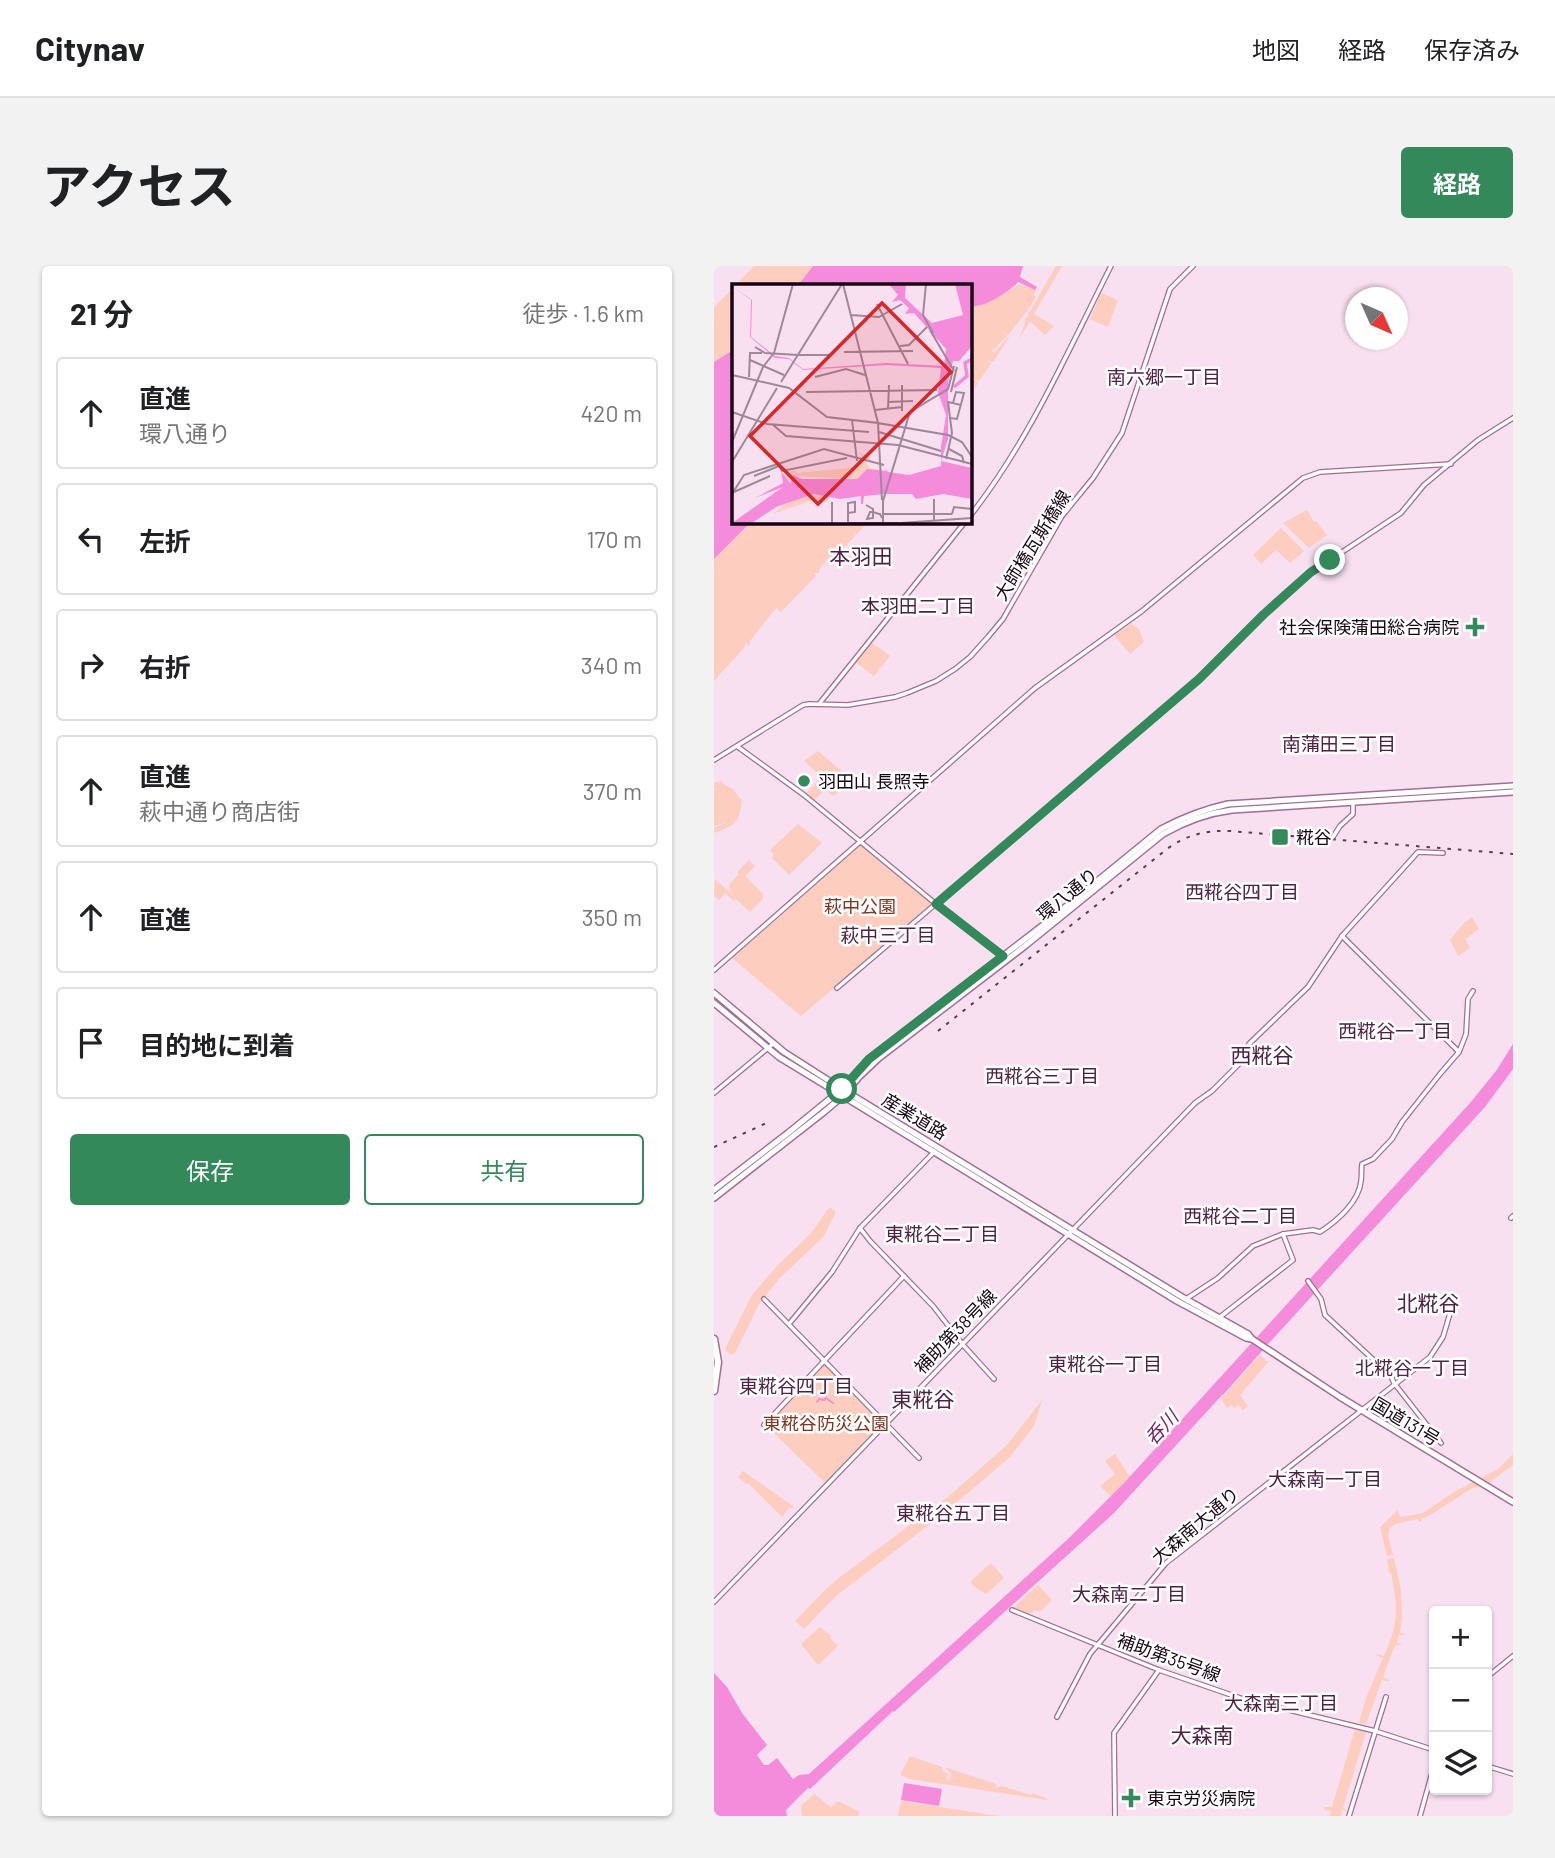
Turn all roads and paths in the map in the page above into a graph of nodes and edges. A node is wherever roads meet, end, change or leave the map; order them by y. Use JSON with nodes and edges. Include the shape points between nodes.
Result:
{"nodes":[{"id":1,"x":1111,"y":266,"type":"edge"},
{"id":2,"x":1193,"y":266,"type":"edge"},
{"id":3,"x":1513,"y":418,"type":"edge"},
{"id":4,"x":1451,"y":464,"type":"junction"},
{"id":5,"x":971,"y":515,"type":"edge"},
{"id":6,"x":964,"y":523,"type":"edge"},
{"id":7,"x":819,"y":704,"type":"junction"},
{"id":8,"x":737,"y":747,"type":"junction"},
{"id":9,"x":714,"y":760,"type":"edge"},
{"id":10,"x":1513,"y":786,"type":"edge"},
{"id":11,"x":1513,"y":792,"type":"edge"},
{"id":12,"x":1353,"y":803,"type":"junction"},
{"id":13,"x":1333,"y":837,"type":"dead end"},
{"id":14,"x":860,"y":841,"type":"junction"},
{"id":15,"x":1443,"y":853,"type":"dead end"},
{"id":16,"x":936,"y":904,"type":"junction"},
{"id":17,"x":1342,"y":936,"type":"junction"},
{"id":18,"x":1005,"y":958,"type":"junction"},
{"id":19,"x":714,"y":970,"type":"edge"},
{"id":20,"x":837,"y":988,"type":"dead end"},
{"id":21,"x":1473,"y":991,"type":"dead end"},
{"id":22,"x":714,"y":993,"type":"edge"},
{"id":23,"x":714,"y":1003,"type":"edge"},
{"id":24,"x":771,"y":1045,"type":"junction"},
{"id":25,"x":1459,"y":1052,"type":"junction"},
{"id":26,"x":842,"y":1092,"type":"junction"},
{"id":27,"x":714,"y":1093,"type":"edge"},
{"id":28,"x":934,"y":1152,"type":"junction"},
{"id":29,"x":714,"y":1190,"type":"edge"},
{"id":30,"x":714,"y":1198,"type":"edge"},
{"id":31,"x":860,"y":1228,"type":"junction"},
{"id":32,"x":1071,"y":1232,"type":"junction"},
{"id":33,"x":1283,"y":1234,"type":"junction"},
{"id":34,"x":904,"y":1276,"type":"junction"},
{"id":35,"x":1308,"y":1281,"type":"dead end"},
{"id":36,"x":764,"y":1299,"type":"dead end"},
{"id":37,"x":1186,"y":1299,"type":"junction"},
{"id":38,"x":1451,"y":1310,"type":"dead end"},
{"id":39,"x":1220,"y":1318,"type":"junction"},
{"id":40,"x":789,"y":1324,"type":"junction"},
{"id":41,"x":714,"y":1339,"type":"edge"},
{"id":42,"x":1253,"y":1339,"type":"junction"},
{"id":43,"x":962,"y":1343,"type":"junction"},
{"id":44,"x":714,"y":1345,"type":"edge"},
{"id":45,"x":824,"y":1360,"type":"junction"},
{"id":46,"x":718,"y":1371,"type":"junction"},
{"id":47,"x":994,"y":1379,"type":"dead end"},
{"id":48,"x":1395,"y":1384,"type":"junction"},
{"id":49,"x":714,"y":1391,"type":"edge"},
{"id":50,"x":1362,"y":1410,"type":"junction"},
{"id":51,"x":886,"y":1424,"type":"junction"},
{"id":52,"x":764,"y":1425,"type":"dead end"},
{"id":53,"x":1441,"y":1443,"type":"dead end"},
{"id":54,"x":919,"y":1458,"type":"dead end"},
{"id":55,"x":1513,"y":1502,"type":"edge"},
{"id":56,"x":714,"y":1602,"type":"edge"},
{"id":57,"x":1012,"y":1610,"type":"dead end"},
{"id":58,"x":1098,"y":1645,"type":"junction"},
{"id":59,"x":1513,"y":1656,"type":"edge"},
{"id":60,"x":1159,"y":1670,"type":"junction"},
{"id":61,"x":1492,"y":1673,"type":"edge"},
{"id":62,"x":1386,"y":1697,"type":"dead end"},
{"id":63,"x":1057,"y":1717,"type":"dead end"},
{"id":64,"x":1375,"y":1731,"type":"junction"},
{"id":65,"x":1429,"y":1747,"type":"edge"},
{"id":66,"x":1492,"y":1768,"type":"edge"},
{"id":67,"x":1513,"y":1774,"type":"edge"},
{"id":68,"x":1429,"y":1784,"type":"edge"},
{"id":69,"x":1115,"y":1816,"type":"edge"},
{"id":70,"x":1349,"y":1816,"type":"edge"},
{"id":71,"x":1420,"y":1816,"type":"edge"}],
"edges":[{"from":1,"to":5,"type":"street","via":[[1036,414]]},
{"from":2,"to":7,"type":"street","name":"大師橋瓦斯橋線","via":[[1170,289],[1122,433],[1062,516],[998,625],[960,666],[923,687],[865,703]]},
{"from":3,"to":4,"type":"street"},
{"from":4,"to":14,"type":"street","via":[[1321,472],[1303,478],[1142,611],[1035,688]]},
{"from":4,"to":16,"type":"street","via":[[1396,516],[1311,572],[1201,678]]},
{"from":6,"to":7,"type":"street"},
{"from":7,"to":8,"type":"street","name":"大師橋瓦斯橋線","via":[[803,705]]},
{"from":8,"to":9,"type":"street","name":"大師橋瓦斯橋線"},
{"from":8,"to":14,"type":"street"},
{"from":10,"to":18,"type":"main road","name":"環八通り","via":[[1228,804],[1204,811],[1161,829]]},
{"from":11,"to":12,"type":"main road","name":"環八通り"},
{"from":12,"to":13,"type":"street","via":[[1353,814]]},
{"from":12,"to":18,"type":"main road","name":"環八通り","via":[[1227,811],[1174,828]]},
{"from":14,"to":16,"type":"street"},
{"from":14,"to":19,"type":"street"},
{"from":15,"to":17,"type":"street","name":"補助第38号線","via":[[1418,852]]},
{"from":16,"to":18,"type":"street"},
{"from":16,"to":20,"type":"street"},
{"from":17,"to":25,"type":"street"},
{"from":17,"to":32,"type":"street","name":"補助第38号線","via":[[1308,987],[1249,1044],[1241,1062],[1195,1103]]},
{"from":18,"to":26,"type":"main road","name":"環八通り","via":[[869,1059]]},
{"from":21,"to":25,"type":"street"},
{"from":22,"to":24,"type":"main road","name":"産業道路"},
{"from":23,"to":24,"type":"main road","name":"産業道路"},
{"from":24,"to":26,"type":"main road","name":"産業道路"},
{"from":24,"to":27,"type":"street"},
{"from":25,"to":33,"type":"street","via":[[1385,1147],[1362,1164],[1357,1195],[1341,1217],[1320,1232]]},
{"from":26,"to":28,"type":"main road","name":"産業道路"},
{"from":26,"to":29,"type":"main road","name":"環八通り"},
{"from":26,"to":30,"type":"main road","name":"環八通り","via":[[790,1140]]},
{"from":26,"to":32,"type":"main road","name":"産業道路"},
{"from":28,"to":31,"type":"street"},
{"from":28,"to":32,"type":"main road","name":"産業道路"},
{"from":31,"to":34,"type":"street"},
{"from":31,"to":40,"type":"street","via":[[832,1272]]},
{"from":32,"to":37,"type":"main road","name":"国道131号"},
{"from":32,"to":42,"type":"main road","name":"国道131号","via":[[1177,1301]]},
{"from":32,"to":43,"type":"street","name":"補助第38号線"},
{"from":33,"to":37,"type":"street","via":[[1253,1246]]},
{"from":33,"to":39,"type":"street","via":[[1293,1260]]},
{"from":34,"to":43,"type":"street"},
{"from":34,"to":45,"type":"street"},
{"from":35,"to":48,"type":"street","via":[[1321,1299],[1325,1315]]},
{"from":36,"to":40,"type":"street"},
{"from":37,"to":39,"type":"main road","name":"国道131号"},
{"from":38,"to":48,"type":"street","name":"大森南大通り","via":[[1443,1338],[1431,1356]]},
{"from":39,"to":42,"type":"main road","name":"国道131号"},
{"from":40,"to":45,"type":"street"},
{"from":41,"to":46,"type":"highway"},
{"from":42,"to":50,"type":"main road","name":"国道131号"},
{"from":43,"to":47,"type":"street"},
{"from":43,"to":51,"type":"street","name":"補助第38号線"},
{"from":44,"to":46,"type":"highway"},
{"from":45,"to":51,"type":"street"},
{"from":45,"to":52,"type":"street"},
{"from":46,"to":49,"type":"highway"},
{"from":48,"to":50,"type":"street","name":"大森南大通り"},
{"from":48,"to":53,"type":"street"},
{"from":50,"to":55,"type":"main road","name":"国道131号"},
{"from":50,"to":58,"type":"street","name":"大森南大通り","via":[[1166,1563]]},
{"from":51,"to":54,"type":"street"},
{"from":51,"to":56,"type":"street","name":"補助第38号線"},
{"from":57,"to":58,"type":"street","name":"補助第35号線"},
{"from":58,"to":60,"type":"street","name":"補助第35号線"},
{"from":58,"to":63,"type":"street","name":"大森南大通り"},
{"from":59,"to":61,"type":"street"},
{"from":60,"to":64,"type":"street","name":"補助第35号線","via":[[1240,1698]]},
{"from":60,"to":69,"type":"street","via":[[1114,1733]]},
{"from":62,"to":64,"type":"street"},
{"from":64,"to":65,"type":"street","name":"補助第35号線"},
{"from":64,"to":70,"type":"street"},
{"from":66,"to":67,"type":"street"},
{"from":68,"to":71,"type":"street"}]}
